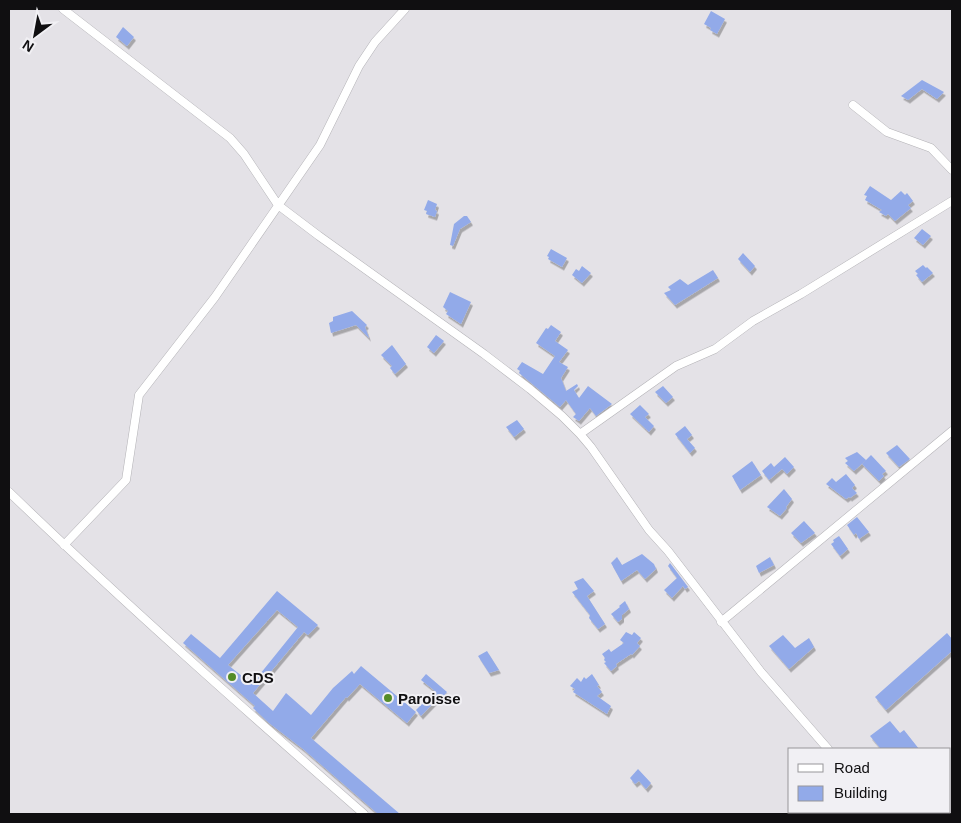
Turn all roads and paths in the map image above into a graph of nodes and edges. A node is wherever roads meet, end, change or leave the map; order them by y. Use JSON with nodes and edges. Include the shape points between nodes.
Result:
{"nodes":[{"id":1,"x":63,"y":9,"type":"edge"},
{"id":2,"x":405,"y":9,"type":"edge"},
{"id":3,"x":853,"y":105,"type":"dead end"},
{"id":4,"x":952,"y":170,"type":"edge"},
{"id":5,"x":952,"y":201,"type":"edge"},
{"id":6,"x":278,"y":205,"type":"junction"},
{"id":7,"x":952,"y":431,"type":"edge"},
{"id":8,"x":580,"y":434,"type":"junction"},
{"id":9,"x":9,"y":492,"type":"edge"},
{"id":10,"x":64,"y":545,"type":"junction"},
{"id":11,"x":721,"y":622,"type":"junction"},
{"id":12,"x":827,"y":748,"type":"edge"},
{"id":13,"x":364,"y":814,"type":"edge"}],
"edges":[{"from":1,"to":6,"type":"street","via":[[230,138]]},
{"from":2,"to":6,"type":"street","via":[[359,66],[320,145]]},
{"from":3,"to":4,"type":"street","via":[[887,132],[931,148]]},
{"from":5,"to":8,"type":"street","via":[[753,321],[716,349],[676,366]]},
{"from":6,"to":8,"type":"street","via":[[484,354]]},
{"from":6,"to":10,"type":"street","via":[[140,396],[126,480]]},
{"from":7,"to":11,"type":"street"},
{"from":8,"to":11,"type":"street","via":[[638,516]]},
{"from":9,"to":10,"type":"street"},
{"from":10,"to":13,"type":"street","via":[[205,675]]},
{"from":11,"to":12,"type":"street"}]}
